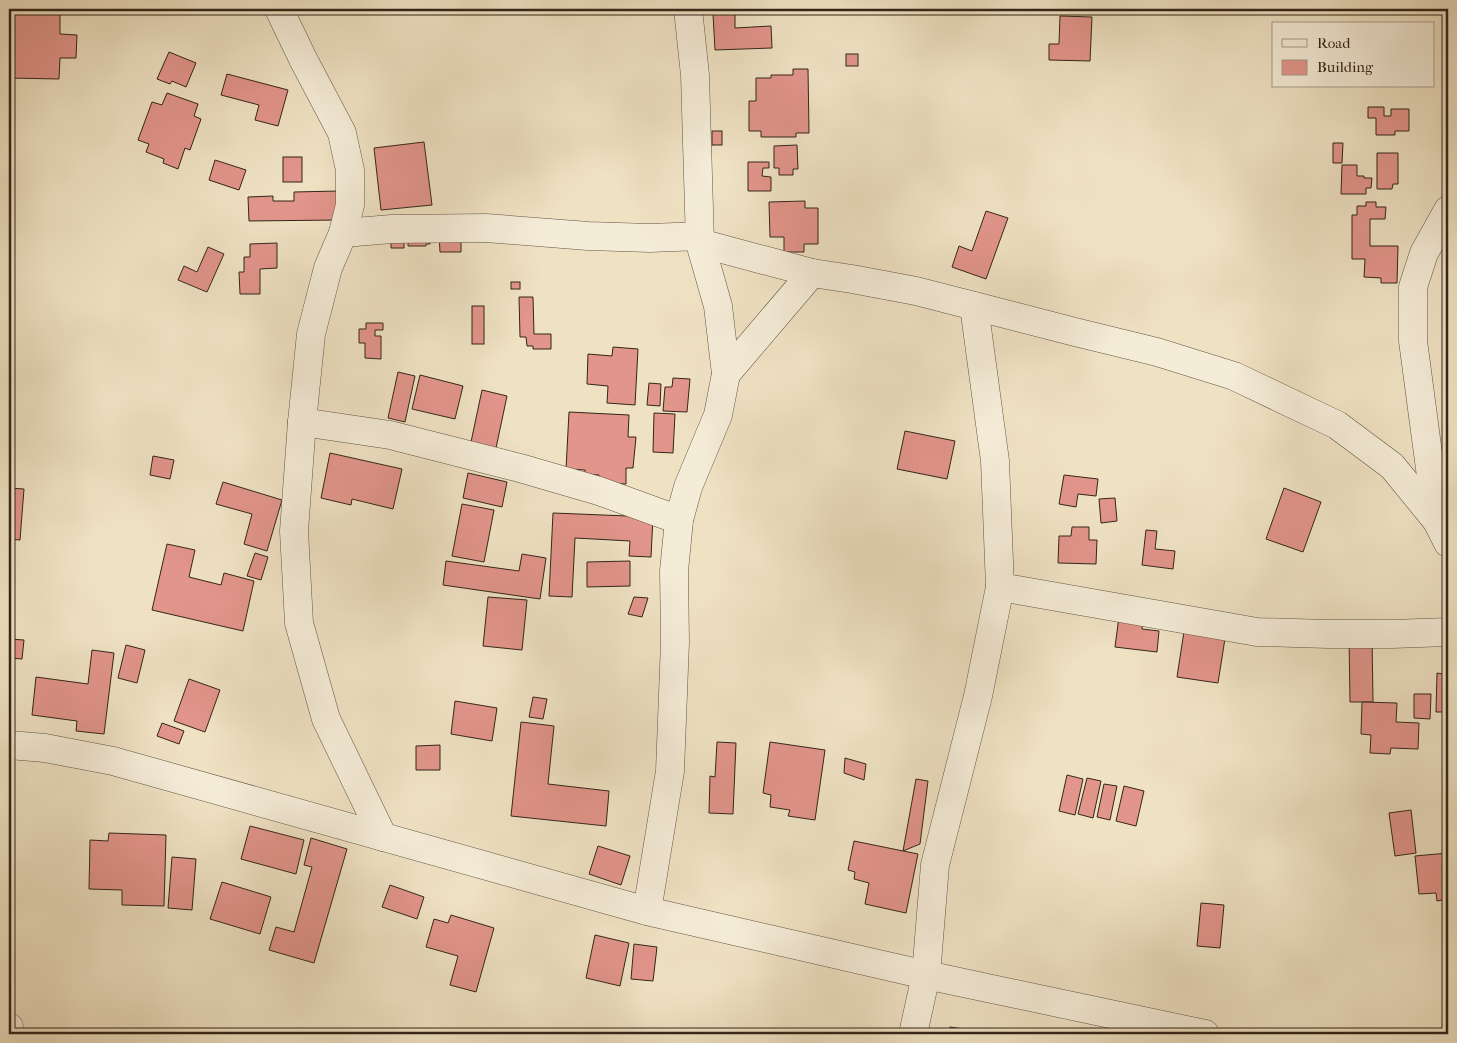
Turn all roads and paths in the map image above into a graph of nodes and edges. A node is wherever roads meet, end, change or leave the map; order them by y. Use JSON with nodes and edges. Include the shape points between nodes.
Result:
{"nodes":[{"id":1,"x":279,"y":9,"type":"edge"},
{"id":2,"x":688,"y":9,"type":"edge"},
{"id":3,"x":1448,"y":210,"type":"edge"},
{"id":4,"x":343,"y":233,"type":"junction"},
{"id":5,"x":700,"y":240,"type":"junction"},
{"id":6,"x":812,"y":273,"type":"junction"},
{"id":7,"x":974,"y":306,"type":"junction"},
{"id":8,"x":726,"y":374,"type":"junction"},
{"id":9,"x":302,"y":422,"type":"junction"},
{"id":10,"x":679,"y":520,"type":"junction"},
{"id":11,"x":1443,"y":532,"type":"edge"},
{"id":12,"x":1000,"y":587,"type":"junction"},
{"id":13,"x":1448,"y":632,"type":"edge"},
{"id":14,"x":9,"y":745,"type":"edge"},
{"id":15,"x":383,"y":837,"type":"junction"},
{"id":16,"x":647,"y":911,"type":"junction"},
{"id":17,"x":926,"y":975,"type":"junction"},
{"id":18,"x":9,"y":1027,"type":"edge"},
{"id":19,"x":9,"y":1034,"type":"edge"},
{"id":20,"x":913,"y":1034,"type":"edge"},
{"id":21,"x":1205,"y":1034,"type":"edge"}],
"edges":[{"from":1,"to":4,"type":"street","via":[[342,133],[350,170],[350,205]]},
{"from":2,"to":5,"type":"street","via":[[696,75]]},
{"from":3,"to":11,"type":"street","via":[[1424,253],[1413,287],[1413,341]]},
{"from":4,"to":5,"type":"street","via":[[486,228]]},
{"from":4,"to":9,"type":"street","via":[[328,268],[311,334]]},
{"from":5,"to":6,"type":"street"},
{"from":5,"to":8,"type":"street","via":[[718,306]]},
{"from":6,"to":7,"type":"street","via":[[916,291]]},
{"from":6,"to":8,"type":"street"},
{"from":7,"to":11,"type":"street","via":[[1157,352],[1234,376],[1337,425],[1392,466]]},
{"from":7,"to":12,"type":"street","via":[[995,461]]},
{"from":8,"to":10,"type":"street","via":[[718,416],[688,487]]},
{"from":9,"to":10,"type":"street","via":[[390,435],[520,468],[599,491]]},
{"from":9,"to":15,"type":"street","via":[[294,531],[299,623],[326,719]]},
{"from":10,"to":16,"type":"street","via":[[674,571],[670,771]]},
{"from":12,"to":13,"type":"street","via":[[1257,632]]},
{"from":12,"to":17,"type":"street","via":[[978,696],[935,865]]},
{"from":14,"to":15,"type":"street","via":[[113,760]]},
{"from":15,"to":16,"type":"street"},
{"from":16,"to":17,"type":"street"},
{"from":17,"to":20,"type":"street"},
{"from":17,"to":21,"type":"street"},
{"from":18,"to":19,"type":"street"}]}
